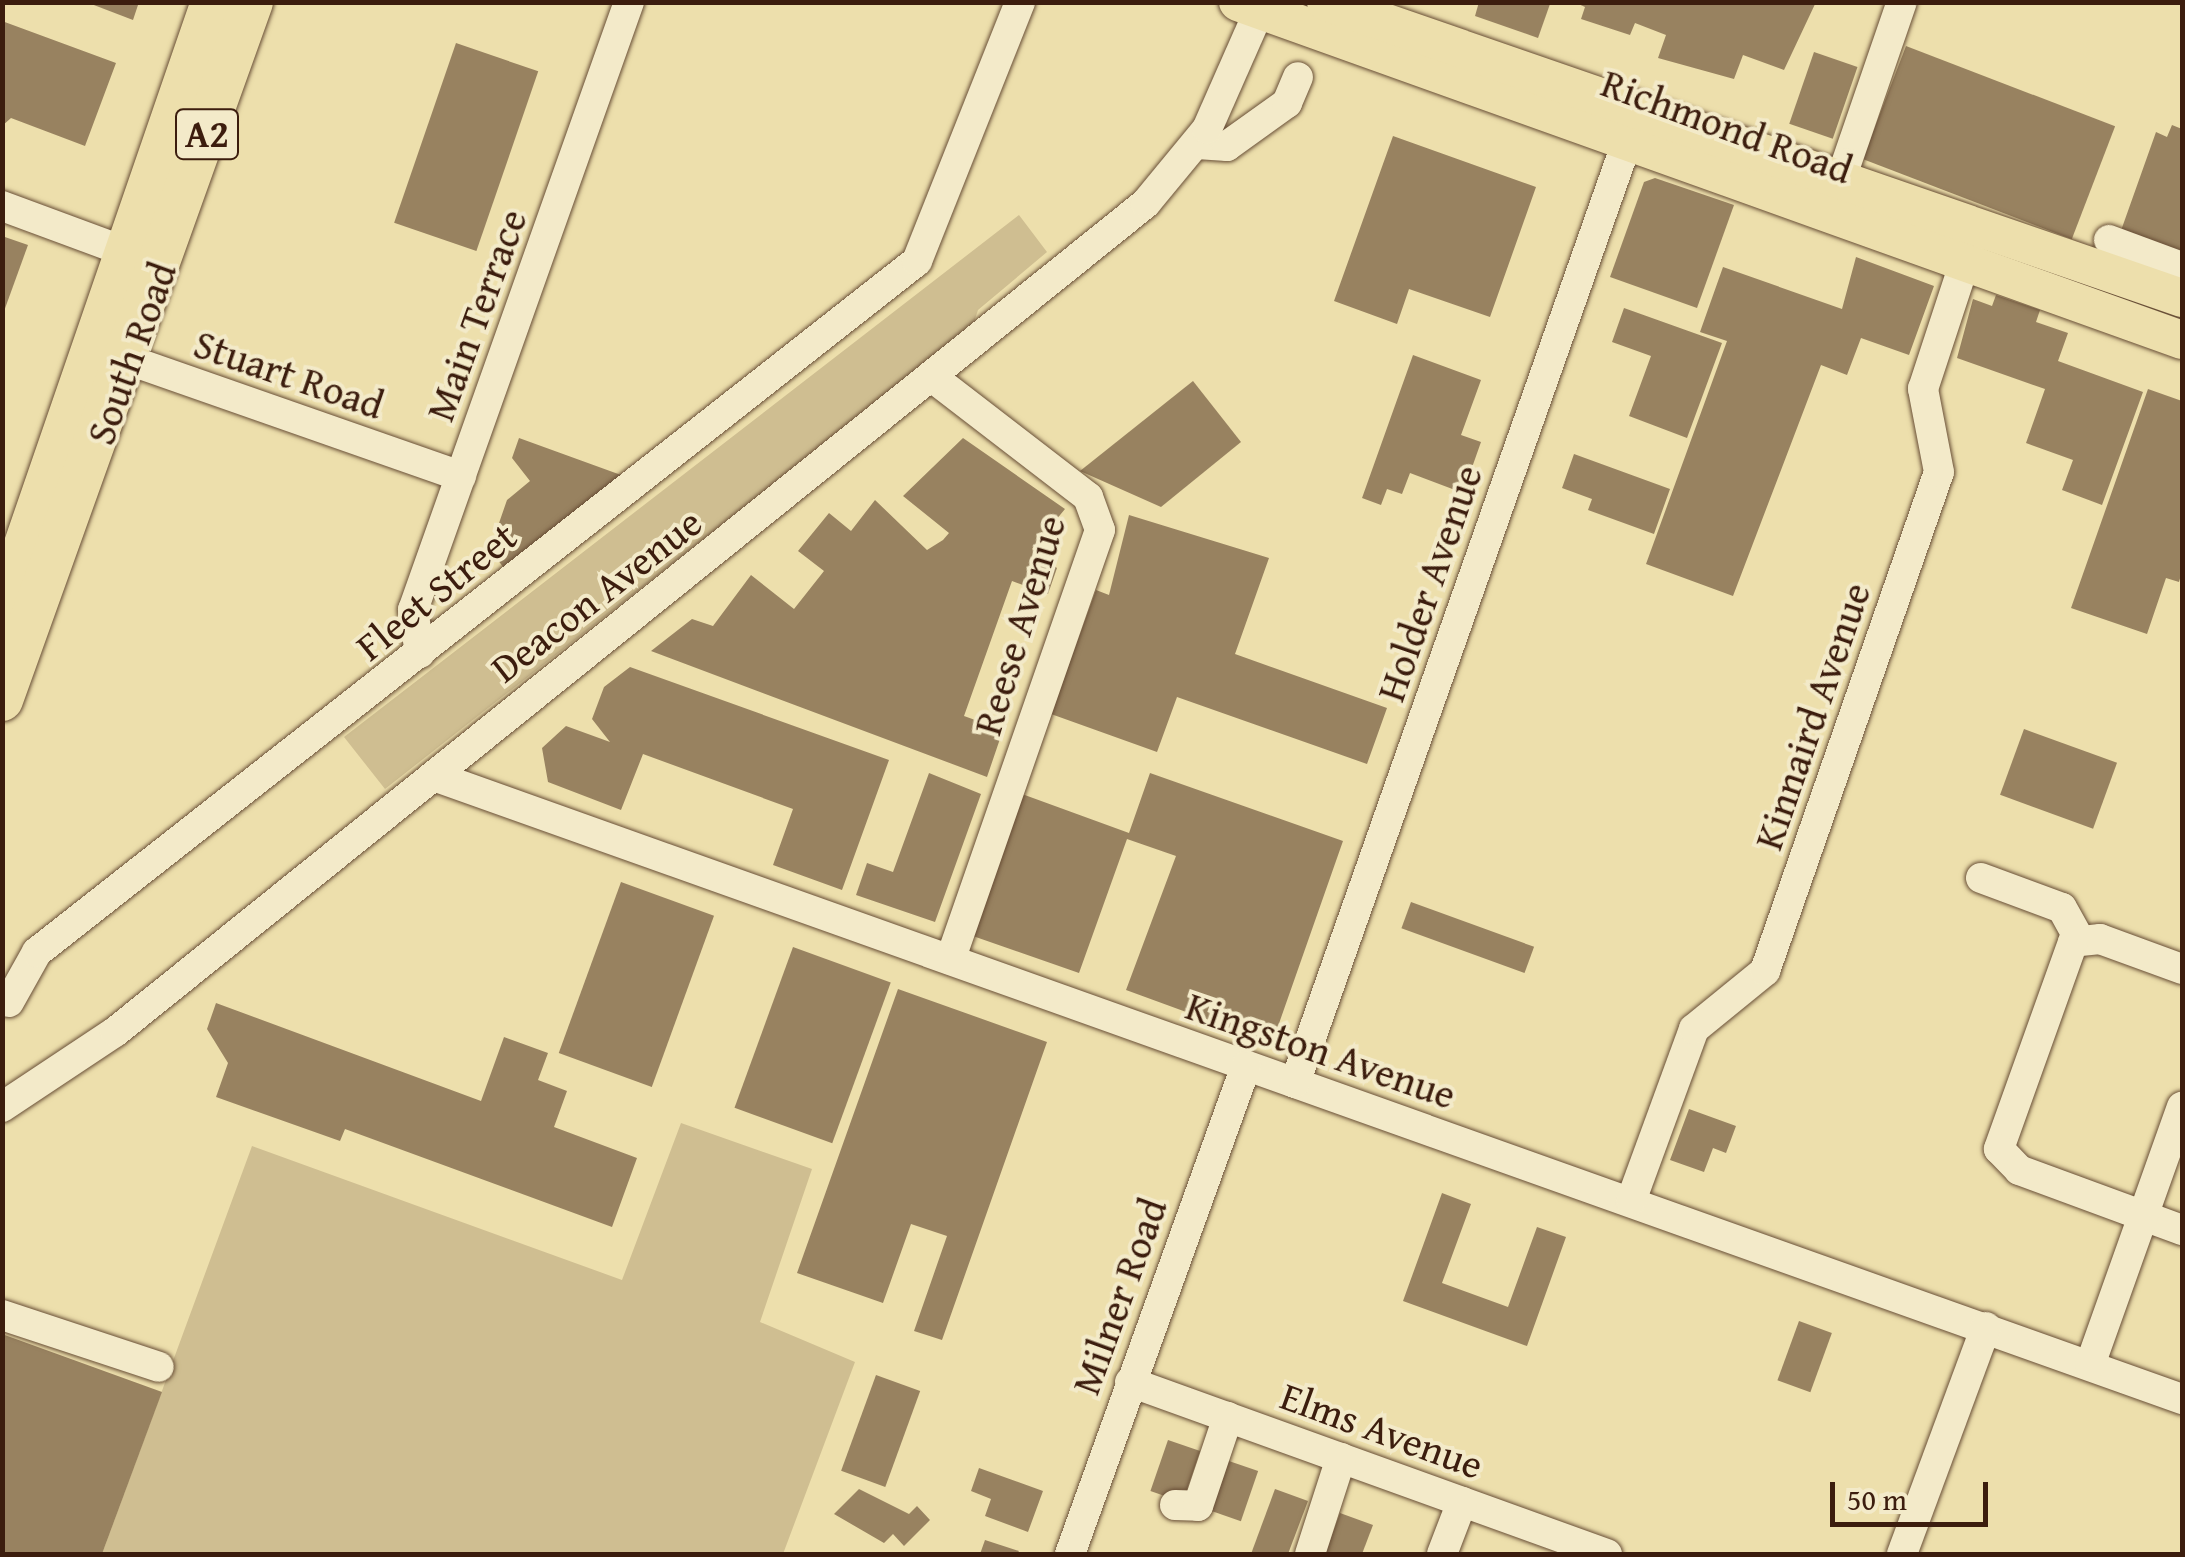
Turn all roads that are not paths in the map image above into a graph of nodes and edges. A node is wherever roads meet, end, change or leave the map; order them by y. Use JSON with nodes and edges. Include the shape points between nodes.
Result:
{"nodes":[{"id":1,"x":212,"y":2,"type":"edge"},
{"id":2,"x":252,"y":2,"type":"edge"},
{"id":3,"x":630,"y":2,"type":"edge"},
{"id":4,"x":1020,"y":2,"type":"edge"},
{"id":5,"x":1326,"y":2,"type":"edge"},
{"id":6,"x":1902,"y":2,"type":"edge"},
{"id":7,"x":1254,"y":5,"type":"edge"},
{"id":8,"x":1395,"y":27,"type":"edge"},
{"id":9,"x":1298,"y":78,"type":"dead end"},
{"id":10,"x":1633,"y":123,"type":"junction"},
{"id":11,"x":1197,"y":144,"type":"junction"},
{"id":12,"x":1842,"y":175,"type":"junction"},
{"id":13,"x":2,"y":206,"type":"edge"},
{"id":14,"x":1830,"y":211,"type":"junction"},
{"id":15,"x":1977,"y":224,"type":"junction"},
{"id":16,"x":2109,"y":240,"type":"dead end"},
{"id":17,"x":144,"y":258,"type":"junction"},
{"id":18,"x":1964,"y":262,"type":"junction"},
{"id":19,"x":2182,"y":267,"type":"edge"},
{"id":20,"x":2182,"y":298,"type":"edge"},
{"id":21,"x":2182,"y":340,"type":"edge"},
{"id":22,"x":110,"y":354,"type":"junction"},
{"id":23,"x":936,"y":380,"type":"junction"},
{"id":24,"x":460,"y":476,"type":"junction"},
{"id":25,"x":15,"y":592,"type":"edge"},
{"id":26,"x":420,"y":653,"type":"junction"},
{"id":27,"x":2,"y":700,"type":"edge"},
{"id":28,"x":434,"y":776,"type":"junction"},
{"id":29,"x":1981,"y":878,"type":"dead end"},
{"id":30,"x":2079,"y":939,"type":"junction"},
{"id":31,"x":950,"y":960,"type":"junction"},
{"id":32,"x":2182,"y":969,"type":"edge"},
{"id":33,"x":10,"y":1002,"type":"dead end"},
{"id":34,"x":1246,"y":1066,"type":"junction"},
{"id":35,"x":1295,"y":1083,"type":"junction"},
{"id":36,"x":30,"y":1093,"type":"junction"},
{"id":37,"x":2182,"y":1106,"type":"edge"},
{"id":38,"x":2,"y":1108,"type":"edge"},
{"id":39,"x":2,"y":1119,"type":"edge"},
{"id":40,"x":1630,"y":1201,"type":"junction"},
{"id":41,"x":2144,"y":1216,"type":"junction"},
{"id":42,"x":2182,"y":1230,"type":"edge"},
{"id":43,"x":2,"y":1315,"type":"edge"},
{"id":44,"x":1986,"y":1327,"type":"junction"},
{"id":45,"x":2090,"y":1365,"type":"junction"},
{"id":46,"x":159,"y":1367,"type":"dead end"},
{"id":47,"x":1130,"y":1382,"type":"junction"},
{"id":48,"x":2182,"y":1398,"type":"edge"},
{"id":49,"x":1228,"y":1417,"type":"junction"},
{"id":50,"x":1341,"y":1458,"type":"junction"},
{"id":51,"x":1462,"y":1502,"type":"junction"},
{"id":52,"x":1175,"y":1505,"type":"dead end"},
{"id":53,"x":1070,"y":1554,"type":"edge"},
{"id":54,"x":1310,"y":1554,"type":"edge"},
{"id":55,"x":1442,"y":1554,"type":"edge"},
{"id":56,"x":1607,"y":1554,"type":"edge"},
{"id":57,"x":1902,"y":1554,"type":"edge"}],
"edges":[{"from":1,"to":17,"type":"highway","name":"South Road","number":"A2"},
{"from":2,"to":17,"type":"highway","name":"South Road","number":"A2"},
{"from":3,"to":24,"type":"street","name":"Main Terrace"},
{"from":4,"to":26,"type":"street","name":"Fleet Street","via":[[925,252]]},
{"from":5,"to":8,"type":"main road","name":"Richmond Road"},
{"from":6,"to":12,"type":"street"},
{"from":7,"to":8,"type":"main road","name":"Richmond Road"},
{"from":7,"to":11,"type":"street","name":"Deacon Avenue"},
{"from":8,"to":10,"type":"main road","name":"Richmond Road"},
{"from":9,"to":11,"type":"street","via":[[1287,102],[1227,146]]},
{"from":10,"to":12,"type":"main road","name":"Richmond Road"},
{"from":10,"to":14,"type":"main road","name":"Richmond Road"},
{"from":10,"to":35,"type":"street","name":"Holder Avenue"},
{"from":11,"to":23,"type":"street","name":"Deacon Avenue","via":[[1146,204]]},
{"from":12,"to":14,"type":"street"},
{"from":12,"to":15,"type":"main road","name":"Richmond Road"},
{"from":13,"to":17,"type":"street"},
{"from":14,"to":18,"type":"main road","name":"Richmond Road"},
{"from":15,"to":18,"type":"street","name":"Kinnaird Avenue"},
{"from":15,"to":20,"type":"main road","name":"Richmond Road"},
{"from":16,"to":19,"type":"street"},
{"from":17,"to":22,"type":"highway","name":"South Road","number":"A2"},
{"from":18,"to":21,"type":"main road","name":"Richmond Road"},
{"from":18,"to":40,"type":"street","name":"Kinnaird Avenue","via":[[1923,389],[1940,472],[1765,971],[1694,1029]]},
{"from":22,"to":24,"type":"street","name":"Stuart Road"},
{"from":22,"to":25,"type":"highway","name":"South Road","number":"A2"},
{"from":23,"to":28,"type":"street","name":"Deacon Avenue"},
{"from":23,"to":31,"type":"street","name":"Reese Avenue","via":[[1088,497],[1100,530]]},
{"from":24,"to":26,"type":"street","name":"Main Terrace","via":[[412,613]]},
{"from":25,"to":27,"type":"highway","name":"South Road","number":"A2"},
{"from":26,"to":33,"type":"street","name":"Fleet Street","via":[[37,952]]},
{"from":28,"to":31,"type":"street","name":"Kingston Avenue"},
{"from":28,"to":36,"type":"street","name":"Deacon Avenue"},
{"from":29,"to":30,"type":"street","via":[[2062,908]]},
{"from":30,"to":32,"type":"street"},
{"from":30,"to":41,"type":"street","via":[[2065,952],[1999,1148],[2019,1170]]},
{"from":31,"to":34,"type":"street","name":"Kingston Avenue"},
{"from":34,"to":35,"type":"street","name":"Kingston Avenue"},
{"from":34,"to":47,"type":"street","name":"Milner Road"},
{"from":35,"to":40,"type":"street","name":"Kingston Avenue"},
{"from":36,"to":38,"type":"street","name":"Deacon Avenue"},
{"from":36,"to":39,"type":"street","name":"Deacon Avenue"},
{"from":37,"to":41,"type":"street"},
{"from":40,"to":44,"type":"street","name":"Kingston Avenue"},
{"from":41,"to":42,"type":"street"},
{"from":41,"to":45,"type":"street"},
{"from":43,"to":46,"type":"street"},
{"from":44,"to":45,"type":"street","name":"Kingston Avenue"},
{"from":44,"to":57,"type":"street"},
{"from":45,"to":48,"type":"street","name":"Kingston Avenue"},
{"from":47,"to":49,"type":"street","name":"Elms Avenue"},
{"from":47,"to":53,"type":"street","name":"Milner Road"},
{"from":49,"to":50,"type":"street","name":"Elms Avenue"},
{"from":49,"to":52,"type":"street","via":[[1198,1506]]},
{"from":50,"to":51,"type":"street","name":"Elms Avenue"},
{"from":50,"to":54,"type":"street"},
{"from":51,"to":55,"type":"street"},
{"from":51,"to":56,"type":"street","name":"Elms Avenue"}]}
